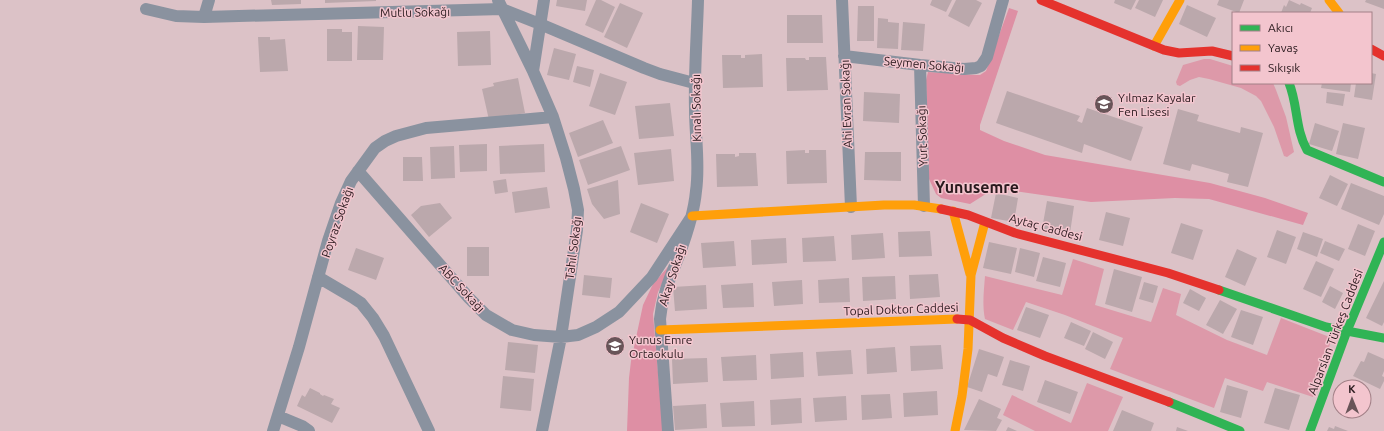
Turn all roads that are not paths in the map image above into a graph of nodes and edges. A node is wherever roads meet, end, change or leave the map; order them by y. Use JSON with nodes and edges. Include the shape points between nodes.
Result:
{"nodes":[{"id":1,"x":209,"y":0,"type":"edge"},
{"id":2,"x":544,"y":0,"type":"edge"},
{"id":3,"x":698,"y":0,"type":"edge"},
{"id":4,"x":842,"y":0,"type":"edge"},
{"id":5,"x":1003,"y":0,"type":"edge"},
{"id":6,"x":1041,"y":0,"type":"edge"},
{"id":7,"x":1180,"y":0,"type":"edge"},
{"id":8,"x":1329,"y":0,"type":"edge"},
{"id":9,"x":500,"y":5,"type":"edge"},
{"id":10,"x":146,"y":9,"type":"dead end"},
{"id":11,"x":1338,"y":12,"type":"edge"},
{"id":12,"x":204,"y":17,"type":"junction"},
{"id":13,"x":540,"y":24,"type":"junction"},
{"id":14,"x":1154,"y":46,"type":"junction"},
{"id":15,"x":1372,"y":50,"type":"edge"},
{"id":16,"x":844,"y":56,"type":"junction"},
{"id":17,"x":1232,"y":56,"type":"edge"},
{"id":18,"x":1384,"y":56,"type":"edge"},
{"id":19,"x":920,"y":65,"type":"junction"},
{"id":20,"x":533,"y":72,"type":"junction"},
{"id":21,"x":694,"y":83,"type":"junction"},
{"id":22,"x":1289,"y":84,"type":"edge"},
{"id":23,"x":553,"y":117,"type":"junction"},
{"id":24,"x":358,"y":171,"type":"junction"},
{"id":25,"x":1384,"y":182,"type":"edge"},
{"id":26,"x":924,"y":206,"type":"junction"},
{"id":27,"x":851,"y":207,"type":"junction"},
{"id":28,"x":953,"y":211,"type":"junction"},
{"id":29,"x":692,"y":216,"type":"junction"},
{"id":30,"x":985,"y":222,"type":"junction"},
{"id":31,"x":1384,"y":242,"type":"edge"},
{"id":32,"x":971,"y":275,"type":"junction"},
{"id":33,"x":318,"y":278,"type":"junction"},
{"id":34,"x":970,"y":320,"type":"junction"},
{"id":35,"x":660,"y":330,"type":"junction"},
{"id":36,"x":1347,"y":331,"type":"junction"},
{"id":37,"x":561,"y":337,"type":"junction"},
{"id":38,"x":1384,"y":338,"type":"edge"},
{"id":39,"x":278,"y":416,"type":"junction"},
{"id":40,"x":273,"y":431,"type":"edge"},
{"id":41,"x":309,"y":431,"type":"edge"},
{"id":42,"x":429,"y":431,"type":"edge"},
{"id":43,"x":542,"y":431,"type":"edge"},
{"id":44,"x":668,"y":431,"type":"edge"},
{"id":45,"x":955,"y":431,"type":"edge"},
{"id":46,"x":1240,"y":431,"type":"edge"},
{"id":47,"x":1310,"y":431,"type":"edge"}],
"edges":[{"from":1,"to":12,"type":"street"},
{"from":2,"to":13,"type":"street"},
{"from":3,"to":21,"type":"street","name":"Kınalı Sokağı"},
{"from":4,"to":16,"type":"street","name":"Ahi Evran Sokağı"},
{"from":5,"to":19,"type":"street","name":"Seymen Sokağı","via":[[987,57],[980,66],[964,68]]},
{"from":6,"to":14,"type":"street"},
{"from":7,"to":14,"type":"street"},
{"from":8,"to":11,"type":"street"},
{"from":9,"to":12,"type":"street","name":"Mutlu Sokağı"},
{"from":9,"to":13,"type":"street","name":"Mutlu Sokağı"},
{"from":9,"to":20,"type":"street","name":"Tahıl Sokağı"},
{"from":10,"to":12,"type":"street","name":"Mutlu Sokağı","via":[[176,16]]},
{"from":13,"to":20,"type":"street"},
{"from":13,"to":21,"type":"street","name":"Mutlu Sokağı","via":[[644,68]]},
{"from":14,"to":17,"type":"street","via":[[1179,53],[1212,51]]},
{"from":15,"to":18,"type":"street"},
{"from":16,"to":19,"type":"street","name":"Seymen Sokağı"},
{"from":16,"to":27,"type":"street","name":"Ahi Evran Sokağı"},
{"from":19,"to":26,"type":"street","name":"Yurt Sokağı"},
{"from":20,"to":23,"type":"street","name":"Tahıl Sokağı"},
{"from":21,"to":29,"type":"street","name":"Kınalı Sokağı","via":[[698,174]]},
{"from":22,"to":25,"type":"street","via":[[1302,143],[1307,150]]},
{"from":23,"to":24,"type":"street","name":"Poyraz Sokağı","via":[[426,128],[396,136],[375,148]]},
{"from":23,"to":37,"type":"street","name":"Tahıl Sokağı","via":[[578,210]]},
{"from":24,"to":33,"type":"street","name":"Poyraz Sokağı","via":[[341,203]]},
{"from":24,"to":37,"type":"street","name":"ABC Sokağı","via":[[486,315],[512,330]]},
{"from":26,"to":27,"type":"street","name":"Aytaç Caddesi"},
{"from":26,"to":28,"type":"street","name":"Aytaç Caddesi"},
{"from":27,"to":29,"type":"street","name":"Aytaç Caddesi"},
{"from":28,"to":30,"type":"street","name":"Aytaç Caddesi"},
{"from":28,"to":32,"type":"street"},
{"from":29,"to":35,"type":"street","name":"Akay Sokağı","via":[[661,303]]},
{"from":29,"to":37,"type":"street","name":"ABC Sokağı","via":[[652,277],[619,312],[578,335]]},
{"from":30,"to":32,"type":"street"},
{"from":30,"to":36,"type":"street","name":"Aytaç Caddesi","via":[[1015,233],[1168,273],[1326,327]]},
{"from":31,"to":36,"type":"street","name":"Alparslan Türkeş Caddesi"},
{"from":32,"to":34,"type":"street"},
{"from":33,"to":39,"type":"street","name":"Poyraz Sokağı"},
{"from":33,"to":42,"type":"street","via":[[352,297],[373,318]]},
{"from":34,"to":35,"type":"street","name":"Topal Doktor Caddesi"},
{"from":34,"to":45,"type":"street","via":[[965,372]]},
{"from":34,"to":46,"type":"street","name":"Topal Doktor Caddesi","via":[[1045,356]]},
{"from":35,"to":44,"type":"street","name":"Akay Sokağı"},
{"from":36,"to":38,"type":"street","name":"Aytaç Caddesi"},
{"from":36,"to":47,"type":"street","name":"Alparslan Türkeş Caddesi"},
{"from":37,"to":43,"type":"street","name":"Tahıl Sokağı"},
{"from":39,"to":40,"type":"street","name":"Poyraz Sokağı"},
{"from":39,"to":41,"type":"street"}]}
